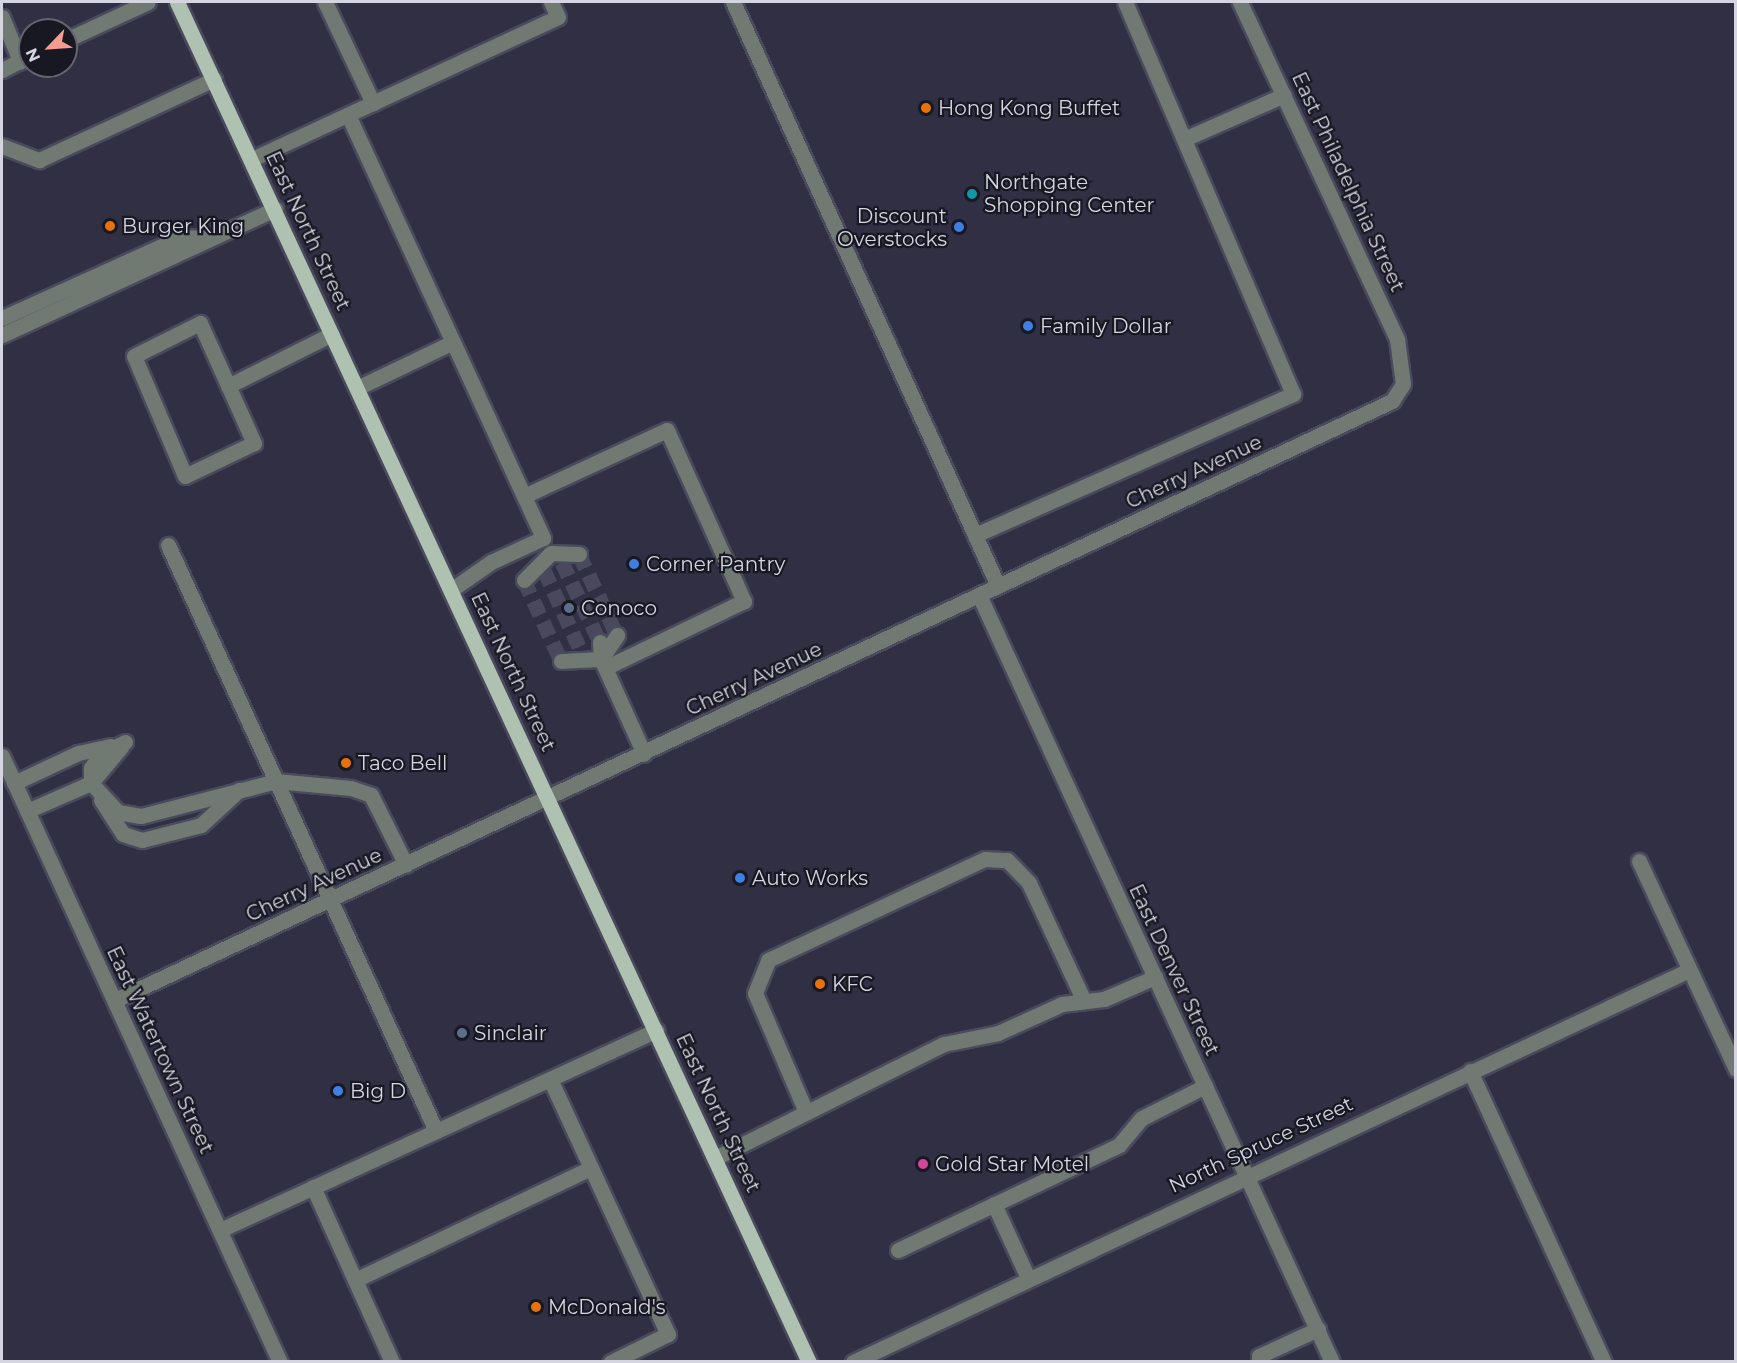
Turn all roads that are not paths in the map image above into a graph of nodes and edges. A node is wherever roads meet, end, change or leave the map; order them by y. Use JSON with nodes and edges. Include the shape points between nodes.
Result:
{"nodes":[{"id":1,"x":3,"y":2,"type":"edge"},
{"id":2,"x":148,"y":2,"type":"edge"},
{"id":3,"x":177,"y":2,"type":"edge"},
{"id":4,"x":327,"y":2,"type":"edge"},
{"id":5,"x":551,"y":2,"type":"edge"},
{"id":6,"x":733,"y":2,"type":"edge"},
{"id":7,"x":1125,"y":2,"type":"edge"},
{"id":8,"x":1240,"y":2,"type":"edge"},
{"id":9,"x":2,"y":10,"type":"edge"},
{"id":10,"x":2,"y":17,"type":"edge"},
{"id":11,"x":78,"y":34,"type":"edge"},
{"id":12,"x":18,"y":46,"type":"edge"},
{"id":13,"x":18,"y":62,"type":"edge"},
{"id":14,"x":2,"y":70,"type":"edge"},
{"id":15,"x":214,"y":79,"type":"junction"},
{"id":16,"x":1284,"y":95,"type":"junction"},
{"id":17,"x":373,"y":103,"type":"junction"},
{"id":18,"x":348,"y":115,"type":"junction"},
{"id":19,"x":1184,"y":139,"type":"junction"},
{"id":20,"x":2,"y":146,"type":"edge"},
{"id":21,"x":252,"y":159,"type":"junction"},
{"id":22,"x":275,"y":209,"type":"junction"},
{"id":23,"x":216,"y":237,"type":"junction"},
{"id":24,"x":2,"y":318,"type":"edge"},
{"id":25,"x":332,"y":334,"type":"junction"},
{"id":26,"x":2,"y":335,"type":"edge"},
{"id":27,"x":453,"y":342,"type":"junction"},
{"id":28,"x":1403,"y":384,"type":"joint"},
{"id":29,"x":228,"y":386,"type":"junction"},
{"id":30,"x":357,"y":388,"type":"junction"},
{"id":31,"x":524,"y":496,"type":"junction"},
{"id":32,"x":975,"y":535,"type":"junction"},
{"id":33,"x":543,"y":538,"type":"junction"},
{"id":34,"x":168,"y":545,"type":"dead end"},
{"id":35,"x":579,"y":554,"type":"dead end"},
{"id":36,"x":556,"y":558,"type":"junction"},
{"id":37,"x":544,"y":570,"type":"dead end"},
{"id":38,"x":524,"y":580,"type":"dead end"},
{"id":39,"x":998,"y":586,"type":"junction"},
{"id":40,"x":451,"y":590,"type":"junction"},
{"id":41,"x":979,"y":595,"type":"junction"},
{"id":42,"x":616,"y":634,"type":"dead end"},
{"id":43,"x":600,"y":642,"type":"tunnel mouth"},
{"id":44,"x":581,"y":651,"type":"tunnel mouth"},
{"id":45,"x":561,"y":661,"type":"dead end"},
{"id":46,"x":603,"y":664,"type":"junction"},
{"id":47,"x":644,"y":754,"type":"junction"},
{"id":48,"x":2,"y":756,"type":"edge"},
{"id":49,"x":276,"y":781,"type":"junction"},
{"id":50,"x":14,"y":783,"type":"junction"},
{"id":51,"x":91,"y":783,"type":"junction"},
{"id":52,"x":239,"y":790,"type":"junction"},
{"id":53,"x":100,"y":797,"type":"junction"},
{"id":54,"x":549,"y":799,"type":"junction"},
{"id":55,"x":27,"y":812,"type":"junction"},
{"id":56,"x":1639,"y":861,"type":"dead end"},
{"id":57,"x":406,"y":865,"type":"junction"},
{"id":58,"x":331,"y":900,"type":"junction"},
{"id":59,"x":1689,"y":970,"type":"junction"},
{"id":60,"x":1155,"y":978,"type":"junction"},
{"id":61,"x":115,"y":1000,"type":"junction"},
{"id":62,"x":1084,"y":1001,"type":"junction"},
{"id":63,"x":656,"y":1030,"type":"junction"},
{"id":64,"x":1736,"y":1069,"type":"edge"},
{"id":65,"x":1470,"y":1071,"type":"junction"},
{"id":66,"x":550,"y":1078,"type":"junction"},
{"id":67,"x":1205,"y":1086,"type":"junction"},
{"id":68,"x":806,"y":1112,"type":"junction"},
{"id":69,"x":436,"y":1131,"type":"junction"},
{"id":70,"x":715,"y":1158,"type":"junction"},
{"id":71,"x":591,"y":1168,"type":"junction"},
{"id":72,"x":1245,"y":1174,"type":"junction"},
{"id":73,"x":313,"y":1187,"type":"junction"},
{"id":74,"x":994,"y":1204,"type":"junction"},
{"id":75,"x":220,"y":1230,"type":"junction"},
{"id":76,"x":898,"y":1250,"type":"dead end"},
{"id":77,"x":1028,"y":1278,"type":"junction"},
{"id":78,"x":355,"y":1280,"type":"junction"},
{"id":79,"x":1318,"y":1329,"type":"junction"},
{"id":80,"x":628,"y":1358,"type":"edge"},
{"id":81,"x":280,"y":1362,"type":"edge"},
{"id":82,"x":392,"y":1362,"type":"edge"},
{"id":83,"x":611,"y":1362,"type":"edge"},
{"id":84,"x":809,"y":1362,"type":"edge"},
{"id":85,"x":853,"y":1362,"type":"edge"},
{"id":86,"x":1259,"y":1362,"type":"edge"},
{"id":87,"x":1332,"y":1362,"type":"edge"},
{"id":88,"x":1604,"y":1362,"type":"edge"}],
"edges":[{"from":1,"to":9,"type":"street"},
{"from":2,"to":11,"type":"street"},
{"from":3,"to":15,"type":"main road","name":"East North Street"},
{"from":4,"to":17,"type":"street"},
{"from":5,"to":17,"type":"street","via":[[558,17]]},
{"from":6,"to":32,"type":"street"},
{"from":7,"to":19,"type":"street"},
{"from":8,"to":16,"type":"street","name":"East Philadelphia Street"},
{"from":10,"to":12,"type":"street"},
{"from":13,"to":14,"type":"street"},
{"from":15,"to":20,"type":"street","via":[[39,160]]},
{"from":15,"to":21,"type":"main road","name":"East North Street"},
{"from":16,"to":19,"type":"street"},
{"from":16,"to":28,"type":"street","name":"East Philadelphia Street","via":[[1398,339]]},
{"from":17,"to":18,"type":"street"},
{"from":18,"to":21,"type":"street"},
{"from":18,"to":27,"type":"street"},
{"from":19,"to":32,"type":"street","via":[[1293,394]]},
{"from":21,"to":22,"type":"main road","name":"East North Street"},
{"from":22,"to":23,"type":"street"},
{"from":22,"to":25,"type":"main road","name":"East North Street"},
{"from":23,"to":24,"type":"street","via":[[181,237]]},
{"from":23,"to":26,"type":"street"},
{"from":25,"to":29,"type":"street"},
{"from":25,"to":30,"type":"main road","name":"East North Street"},
{"from":27,"to":30,"type":"street"},
{"from":27,"to":31,"type":"street"},
{"from":28,"to":39,"type":"street","name":"Cherry Avenue","via":[[1375,412]]},
{"from":29,"to":29,"type":"street","via":[[254,443],[185,476],[134,356],[200,323]]},
{"from":30,"to":40,"type":"main road","name":"East North Street"},
{"from":31,"to":33,"type":"street"},
{"from":31,"to":46,"type":"street","via":[[667,430],[744,601]]},
{"from":32,"to":39,"type":"street"},
{"from":33,"to":36,"type":"street"},
{"from":33,"to":40,"type":"street","via":[[491,562]]},
{"from":34,"to":49,"type":"street"},
{"from":35,"to":36,"type":"street"},
{"from":36,"to":37,"type":"street"},
{"from":36,"to":38,"type":"street"},
{"from":39,"to":41,"type":"street","name":"Cherry Avenue"},
{"from":40,"to":54,"type":"main road","name":"East North Street"},
{"from":41,"to":47,"type":"street","name":"Cherry Avenue"},
{"from":41,"to":60,"type":"street","name":"East Denver Street"},
{"from":42,"to":46,"type":"street"},
{"from":43,"to":46,"type":"street"},
{"from":44,"to":46,"type":"street"},
{"from":45,"to":46,"type":"street"},
{"from":46,"to":47,"type":"street"},
{"from":47,"to":54,"type":"street","name":"Cherry Avenue"},
{"from":48,"to":50,"type":"street","name":"East Watertown Street"},
{"from":49,"to":52,"type":"street"},
{"from":49,"to":57,"type":"street","via":[[371,795]]},
{"from":49,"to":58,"type":"street"},
{"from":50,"to":51,"type":"street","via":[[78,753],[125,742]]},
{"from":50,"to":55,"type":"street","name":"East Watertown Street"},
{"from":51,"to":53,"type":"street"},
{"from":51,"to":55,"type":"street"},
{"from":52,"to":53,"type":"street","via":[[141,816],[118,812]]},
{"from":52,"to":53,"type":"street","via":[[201,825],[142,840],[123,834],[109,820]]},
{"from":54,"to":57,"type":"street","name":"Cherry Avenue"},
{"from":54,"to":63,"type":"main road","name":"East North Street"},
{"from":55,"to":61,"type":"street","name":"East Watertown Street"},
{"from":56,"to":59,"type":"street"},
{"from":57,"to":58,"type":"street","name":"Cherry Avenue"},
{"from":58,"to":61,"type":"street","name":"Cherry Avenue"},
{"from":58,"to":69,"type":"street"},
{"from":59,"to":64,"type":"street"},
{"from":59,"to":65,"type":"street","name":"North Spruce Street"},
{"from":60,"to":62,"type":"street"},
{"from":60,"to":67,"type":"street","name":"East Denver Street"},
{"from":61,"to":75,"type":"street","name":"East Watertown Street"},
{"from":62,"to":68,"type":"street","via":[[1062,1004],[998,1033],[944,1044]]},
{"from":62,"to":68,"type":"street","via":[[1029,883],[1007,860],[985,859],[768,960],[755,993]]},
{"from":63,"to":66,"type":"street"},
{"from":63,"to":70,"type":"main road","name":"East North Street"},
{"from":65,"to":72,"type":"street","name":"North Spruce Street"},
{"from":65,"to":88,"type":"street"},
{"from":66,"to":69,"type":"street"},
{"from":66,"to":71,"type":"street"},
{"from":67,"to":72,"type":"street","name":"East Denver Street"},
{"from":67,"to":74,"type":"street","via":[[1142,1118],[1119,1145]]},
{"from":68,"to":70,"type":"street"},
{"from":69,"to":73,"type":"street"},
{"from":70,"to":84,"type":"main road","name":"East North Street"},
{"from":71,"to":78,"type":"street"},
{"from":71,"to":80,"type":"street","via":[[668,1334]]},
{"from":72,"to":77,"type":"street","name":"North Spruce Street"},
{"from":72,"to":79,"type":"street","name":"East Denver Street"},
{"from":73,"to":75,"type":"street"},
{"from":73,"to":78,"type":"street"},
{"from":74,"to":76,"type":"street"},
{"from":74,"to":77,"type":"street"},
{"from":75,"to":81,"type":"street","name":"East Watertown Street"},
{"from":77,"to":85,"type":"street","name":"North Spruce Street"},
{"from":78,"to":82,"type":"street"},
{"from":79,"to":86,"type":"street","via":[[1259,1356]]},
{"from":79,"to":87,"type":"street","name":"East Denver Street"},
{"from":80,"to":83,"type":"street"}]}
